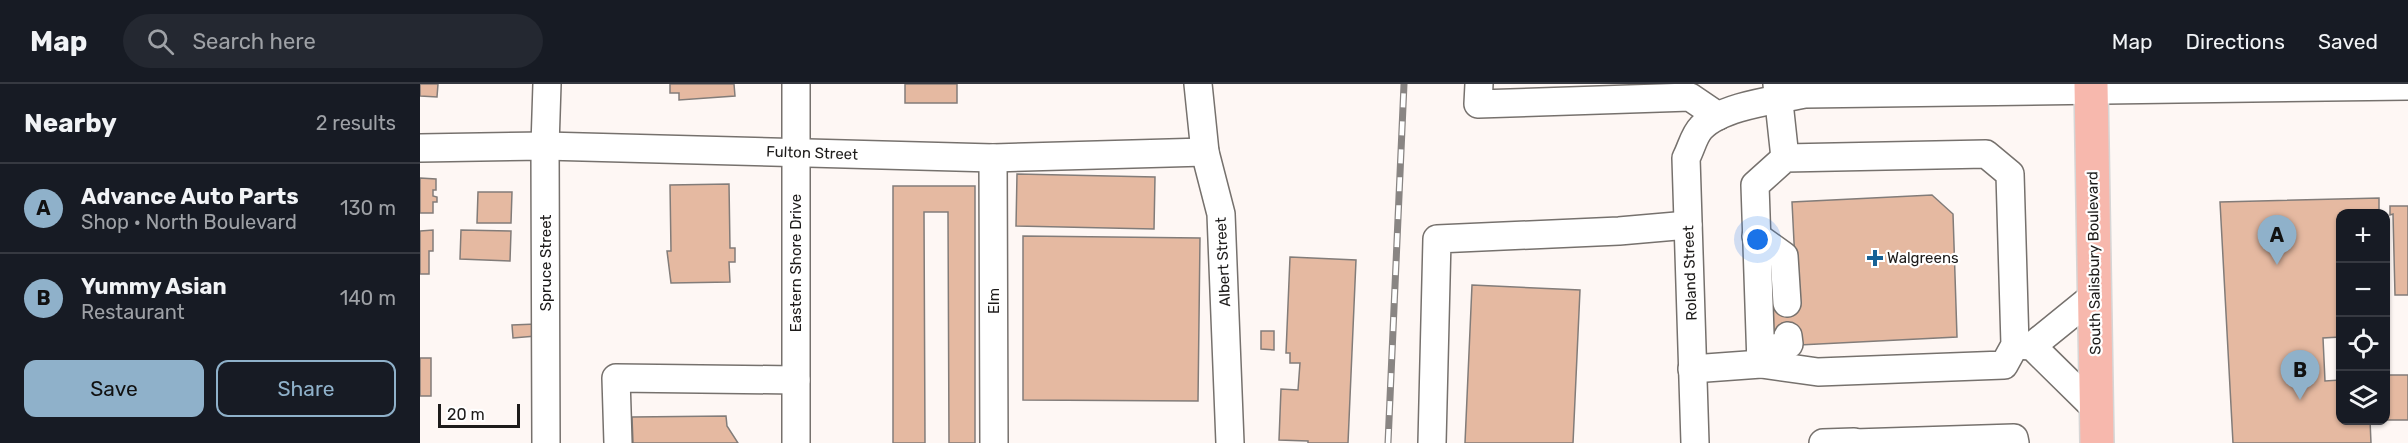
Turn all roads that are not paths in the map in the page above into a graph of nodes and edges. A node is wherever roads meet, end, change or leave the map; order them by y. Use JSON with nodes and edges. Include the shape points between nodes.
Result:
{"nodes":[{"id":1,"x":548,"y":84,"type":"edge"},
{"id":2,"x":796,"y":84,"type":"edge"},
{"id":3,"x":1198,"y":84,"type":"edge"},
{"id":4,"x":2261,"y":86,"type":"edge"},
{"id":5,"x":2408,"y":86,"type":"edge"},
{"id":6,"x":2091,"y":87,"type":"edge"},
{"id":7,"x":1777,"y":92,"type":"edge"},
{"id":8,"x":1479,"y":94,"type":"edge"},
{"id":9,"x":1718,"y":116,"type":"junction"},
{"id":10,"x":545,"y":146,"type":"junction"},
{"id":11,"x":420,"y":148,"type":"edge"},
{"id":12,"x":797,"y":152,"type":"junction"},
{"id":13,"x":1205,"y":152,"type":"junction"},
{"id":14,"x":993,"y":158,"type":"junction"},
{"id":15,"x":1785,"y":158,"type":"junction"},
{"id":16,"x":1688,"y":225,"type":"junction"},
{"id":17,"x":1756,"y":236,"type":"junction"},
{"id":18,"x":2095,"y":296,"type":"junction"},
{"id":19,"x":1787,"y":303,"type":"dead end"},
{"id":20,"x":1788,"y":336,"type":"dead end"},
{"id":21,"x":2023,"y":346,"type":"junction"},
{"id":22,"x":1761,"y":358,"type":"junction"},
{"id":23,"x":1692,"y":369,"type":"junction"},
{"id":24,"x":796,"y":380,"type":"junction"},
{"id":25,"x":2096,"y":409,"type":"junction"},
{"id":26,"x":1854,"y":442,"type":"edge"},
{"id":27,"x":546,"y":443,"type":"edge"},
{"id":28,"x":618,"y":443,"type":"edge"},
{"id":29,"x":796,"y":443,"type":"edge"},
{"id":30,"x":994,"y":443,"type":"edge"},
{"id":31,"x":1230,"y":443,"type":"edge"},
{"id":32,"x":1432,"y":443,"type":"edge"},
{"id":33,"x":1695,"y":443,"type":"edge"},
{"id":34,"x":1823,"y":443,"type":"edge"},
{"id":35,"x":2015,"y":443,"type":"edge"},
{"id":36,"x":2097,"y":443,"type":"edge"}],
"edges":[{"from":1,"to":10,"type":"street","name":"Spruce Street"},
{"from":2,"to":12,"type":"street","name":"Eastern Shore Drive"},
{"from":3,"to":13,"type":"street","name":"Albert Street"},
{"from":4,"to":5,"type":"street","name":"Roland Street"},
{"from":4,"to":6,"type":"street","name":"Roland Street"},
{"from":6,"to":7,"type":"street","name":"Roland Street"},
{"from":6,"to":18,"type":"main road","name":"South Salisbury Boulevard"},
{"from":7,"to":9,"type":"street","name":"Roland Street"},
{"from":7,"to":15,"type":"street"},
{"from":8,"to":9,"type":"street","via":[[1690,97]]},
{"from":9,"to":16,"type":"street","name":"Roland Street","via":[[1701,128],[1686,158]]},
{"from":10,"to":11,"type":"street","name":"Fulton Street"},
{"from":10,"to":12,"type":"street","name":"Fulton Street"},
{"from":10,"to":27,"type":"street","name":"Spruce Street"},
{"from":12,"to":14,"type":"street","name":"Fulton Street"},
{"from":12,"to":24,"type":"street","name":"Eastern Shore Drive"},
{"from":13,"to":14,"type":"street","name":"Fulton Street"},
{"from":13,"to":31,"type":"street","name":"Albert Street","via":[[1221,214]]},
{"from":14,"to":30,"type":"street","name":"Elm"},
{"from":15,"to":17,"type":"street","via":[[1755,185]]},
{"from":15,"to":21,"type":"street","via":[[1986,154],[2010,174]]},
{"from":16,"to":23,"type":"street","name":"Roland Street"},
{"from":16,"to":32,"type":"street","via":[[1437,239]]},
{"from":17,"to":19,"type":"street","via":[[1784,255]]},
{"from":17,"to":22,"type":"street"},
{"from":18,"to":21,"type":"street"},
{"from":18,"to":25,"type":"main road","name":"South Salisbury Boulevard"},
{"from":20,"to":22,"type":"street","via":[[1789,344]]},
{"from":21,"to":22,"type":"street","via":[[2004,365],[1818,372]]},
{"from":21,"to":25,"type":"street"},
{"from":22,"to":23,"type":"street"},
{"from":23,"to":33,"type":"street","name":"Roland Street"},
{"from":24,"to":28,"type":"street","via":[[616,378]]},
{"from":24,"to":29,"type":"street","name":"Eastern Shore Drive"},
{"from":25,"to":36,"type":"main road","name":"South Salisbury Boulevard"},
{"from":26,"to":34,"type":"street"},
{"from":26,"to":35,"type":"street","via":[[2014,438]]}]}
